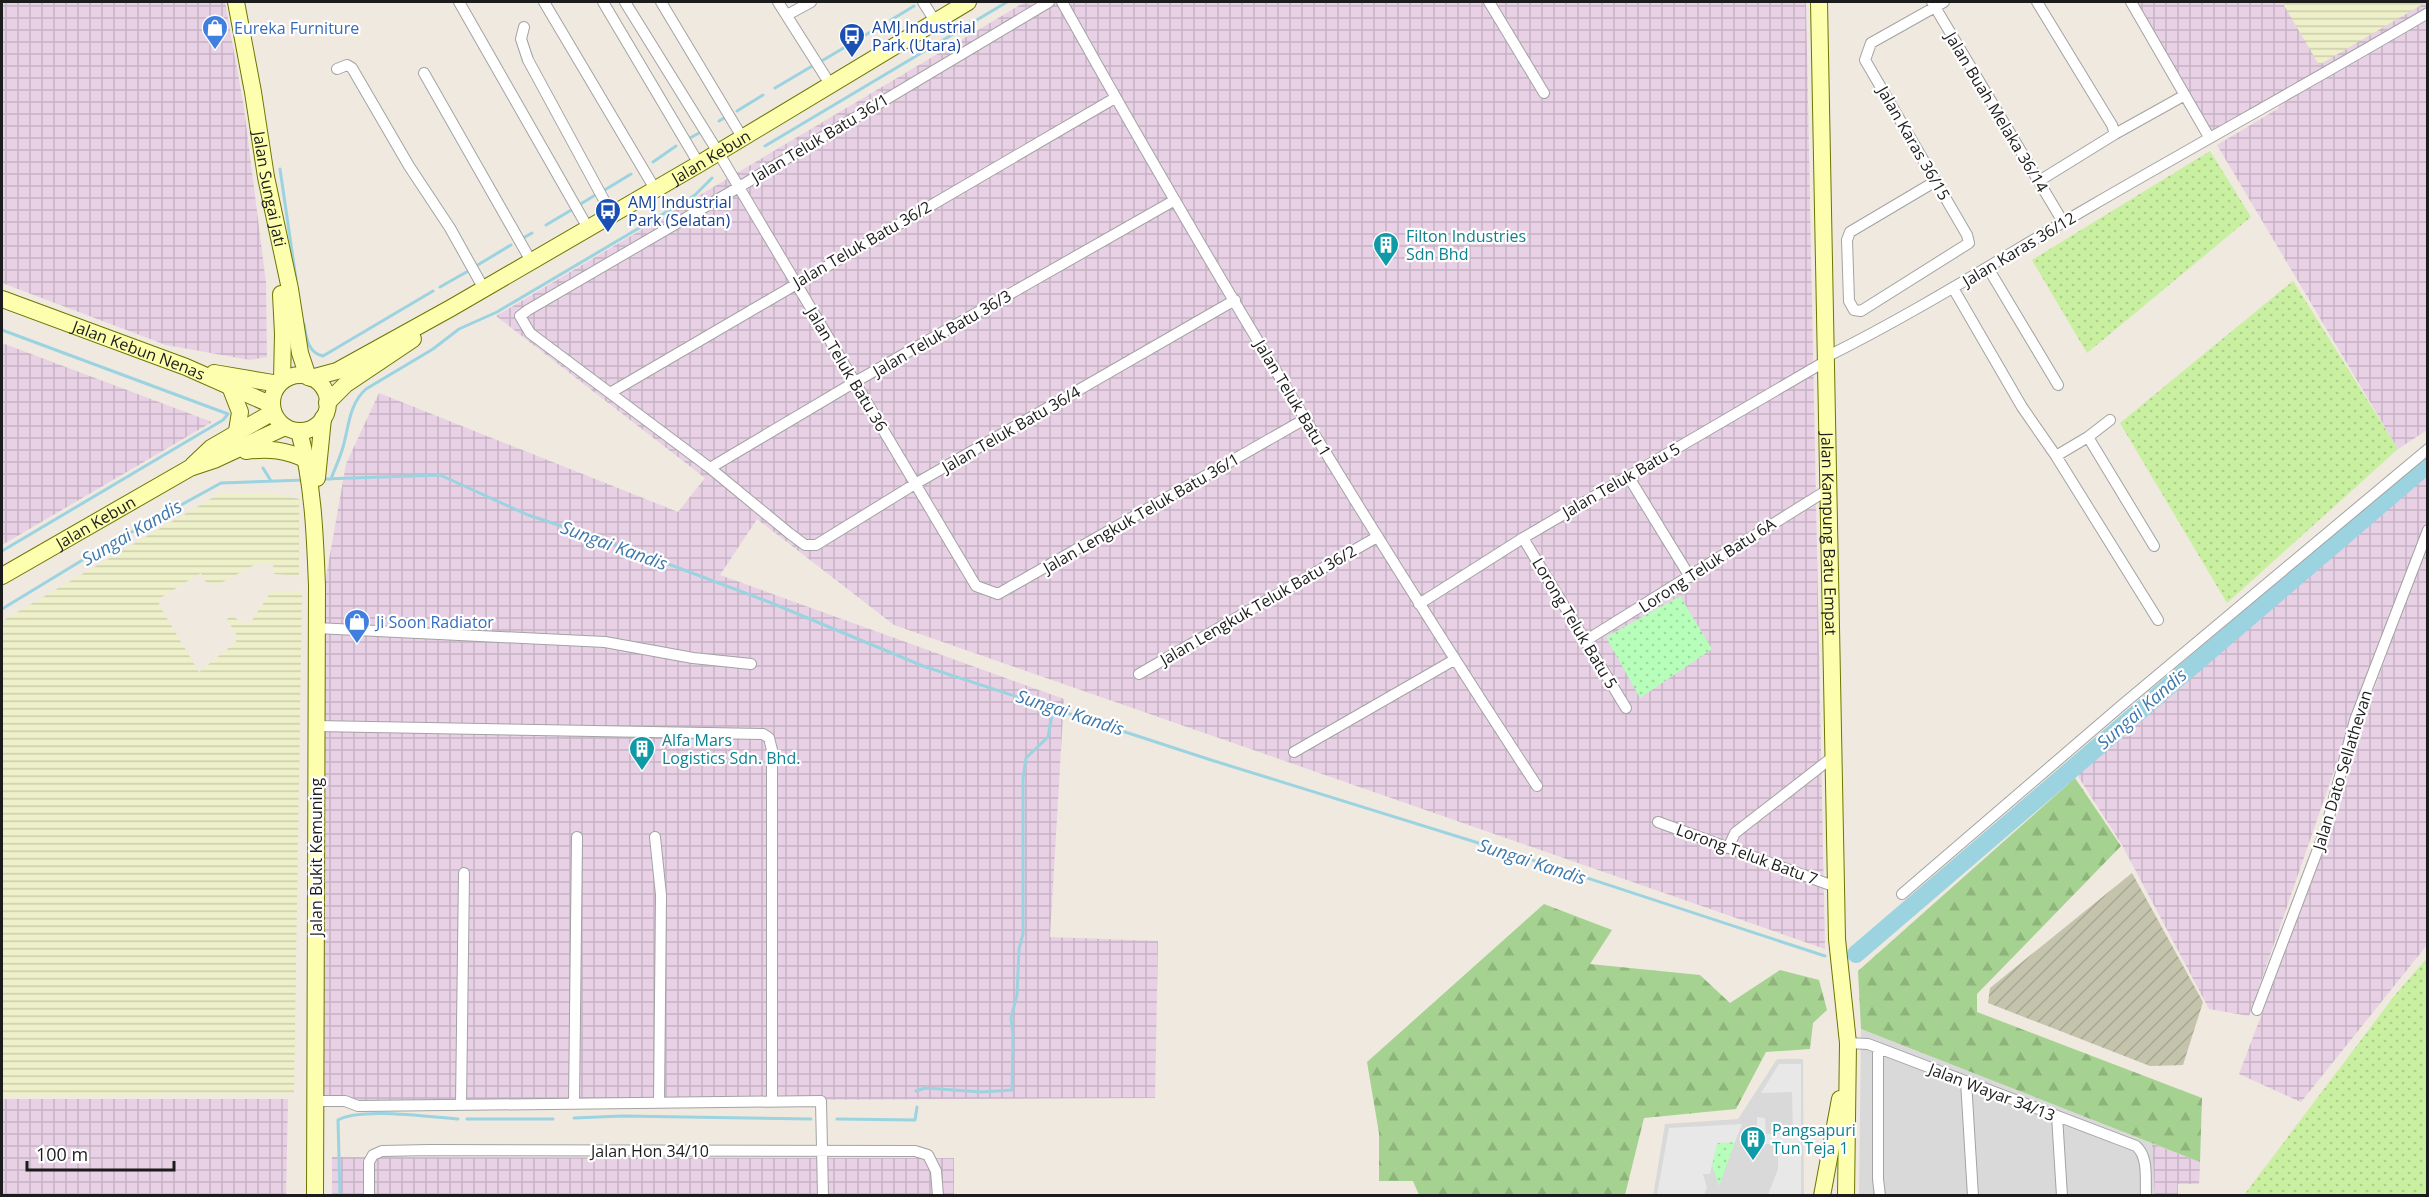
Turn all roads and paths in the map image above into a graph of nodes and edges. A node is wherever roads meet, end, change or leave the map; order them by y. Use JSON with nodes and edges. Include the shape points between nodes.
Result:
{"nodes":[{"id":1,"x":236,"y":2,"type":"edge"},
{"id":2,"x":459,"y":2,"type":"edge"},
{"id":3,"x":544,"y":2,"type":"edge"},
{"id":4,"x":603,"y":2,"type":"edge"},
{"id":5,"x":625,"y":2,"type":"edge"},
{"id":6,"x":661,"y":2,"type":"edge"},
{"id":7,"x":778,"y":2,"type":"edge"},
{"id":8,"x":811,"y":2,"type":"edge"},
{"id":9,"x":923,"y":2,"type":"edge"},
{"id":10,"x":968,"y":2,"type":"edge"},
{"id":11,"x":1049,"y":2,"type":"edge"},
{"id":12,"x":1062,"y":2,"type":"edge"},
{"id":13,"x":1489,"y":2,"type":"edge"},
{"id":14,"x":1819,"y":2,"type":"edge"},
{"id":15,"x":2037,"y":2,"type":"edge"},
{"id":16,"x":2131,"y":2,"type":"edge"},
{"id":17,"x":1937,"y":3,"type":"edge"},
{"id":18,"x":2427,"y":13,"type":"edge"},
{"id":19,"x":787,"y":15,"type":"junction"},
{"id":20,"x":935,"y":21,"type":"junction"},
{"id":21,"x":524,"y":27,"type":"dead end"},
{"id":22,"x":337,"y":69,"type":"dead end"},
{"id":23,"x":424,"y":73,"type":"dead end"},
{"id":24,"x":830,"y":84,"type":"junction"},
{"id":25,"x":1544,"y":93,"type":"dead end"},
{"id":26,"x":2185,"y":95,"type":"junction"},
{"id":27,"x":1115,"y":98,"type":"junction"},
{"id":28,"x":2115,"y":134,"type":"junction"},
{"id":29,"x":742,"y":137,"type":"junction"},
{"id":30,"x":2209,"y":137,"type":"junction"},
{"id":31,"x":718,"y":152,"type":"junction"},
{"id":32,"x":699,"y":164,"type":"junction"},
{"id":33,"x":1936,"y":181,"type":"junction"},
{"id":34,"x":2039,"y":181,"type":"junction"},
{"id":35,"x":739,"y":187,"type":"junction"},
{"id":36,"x":655,"y":189,"type":"junction"},
{"id":37,"x":1175,"y":200,"type":"junction"},
{"id":38,"x":611,"y":213,"type":"junction"},
{"id":39,"x":2063,"y":222,"type":"junction"},
{"id":40,"x":588,"y":228,"type":"junction"},
{"id":41,"x":280,"y":248,"type":"junction"},
{"id":42,"x":531,"y":261,"type":"junction"},
{"id":43,"x":1988,"y":268,"type":"junction"},
{"id":44,"x":796,"y":283,"type":"junction"},
{"id":45,"x":1953,"y":288,"type":"junction"},
{"id":46,"x":484,"y":289,"type":"junction"},
{"id":47,"x":2,"y":299,"type":"edge"},
{"id":48,"x":1235,"y":300,"type":"junction"},
{"id":49,"x":451,"y":308,"type":"junction"},
{"id":50,"x":1826,"y":359,"type":"junction"},
{"id":51,"x":186,"y":367,"type":"junction"},
{"id":52,"x":310,"y":377,"type":"junction"},
{"id":53,"x":855,"y":382,"type":"junction"},
{"id":54,"x":281,"y":383,"type":"junction"},
{"id":55,"x":2058,"y":385,"type":"dead end"},
{"id":56,"x":231,"y":389,"type":"junction"},
{"id":57,"x":610,"y":393,"type":"junction"},
{"id":58,"x":273,"y":408,"type":"junction"},
{"id":59,"x":326,"y":410,"type":"junction"},
{"id":60,"x":1305,"y":419,"type":"junction"},
{"id":61,"x":2110,"y":420,"type":"dead end"},
{"id":62,"x":292,"y":429,"type":"junction"},
{"id":63,"x":237,"y":431,"type":"junction"},
{"id":64,"x":2088,"y":437,"type":"junction"},
{"id":65,"x":2427,"y":449,"type":"edge"},
{"id":66,"x":2056,"y":456,"type":"junction"},
{"id":67,"x":214,"y":460,"type":"junction"},
{"id":68,"x":307,"y":460,"type":"junction"},
{"id":69,"x":190,"y":468,"type":"junction"},
{"id":70,"x":710,"y":468,"type":"junction"},
{"id":71,"x":1628,"y":476,"type":"junction"},
{"id":72,"x":915,"y":484,"type":"junction"},
{"id":73,"x":1829,"y":489,"type":"junction"},
{"id":74,"x":314,"y":518,"type":"junction"},
{"id":75,"x":2427,"y":530,"type":"edge"},
{"id":76,"x":1377,"y":537,"type":"junction"},
{"id":77,"x":1523,"y":538,"type":"junction"},
{"id":78,"x":2154,"y":546,"type":"dead end"},
{"id":79,"x":2,"y":576,"type":"edge"},
{"id":80,"x":1690,"y":577,"type":"junction"},
{"id":81,"x":976,"y":586,"type":"joint"},
{"id":82,"x":1419,"y":604,"type":"junction"},
{"id":83,"x":2158,"y":620,"type":"dead end"},
{"id":84,"x":316,"y":628,"type":"junction"},
{"id":85,"x":1585,"y":641,"type":"junction"},
{"id":86,"x":1454,"y":660,"type":"junction"},
{"id":87,"x":751,"y":664,"type":"dead end"},
{"id":88,"x":1139,"y":674,"type":"dead end"},
{"id":89,"x":1626,"y":708,"type":"dead end"},
{"id":90,"x":316,"y":726,"type":"junction"},
{"id":91,"x":1294,"y":752,"type":"dead end"},
{"id":92,"x":1834,"y":756,"type":"junction"},
{"id":93,"x":1537,"y":786,"type":"dead end"},
{"id":94,"x":1658,"y":822,"type":"dead end"},
{"id":95,"x":577,"y":837,"type":"dead end"},
{"id":96,"x":655,"y":837,"type":"dead end"},
{"id":97,"x":1728,"y":848,"type":"junction"},
{"id":98,"x":464,"y":873,"type":"dead end"},
{"id":99,"x":1836,"y":887,"type":"junction"},
{"id":100,"x":1902,"y":894,"type":"dead end"},
{"id":101,"x":2258,"y":1010,"type":"dead end"},
{"id":102,"x":1848,"y":1043,"type":"junction"},
{"id":103,"x":1878,"y":1048,"type":"junction"},
{"id":104,"x":1848,"y":1068,"type":"junction"},
{"id":105,"x":1966,"y":1081,"type":"junction"},
{"id":106,"x":315,"y":1101,"type":"junction"},
{"id":107,"x":772,"y":1102,"type":"junction"},
{"id":108,"x":659,"y":1103,"type":"junction"},
{"id":109,"x":574,"y":1104,"type":"junction"},
{"id":110,"x":461,"y":1105,"type":"junction"},
{"id":111,"x":2057,"y":1116,"type":"junction"},
{"id":112,"x":822,"y":1151,"type":"junction"},
{"id":113,"x":315,"y":1196,"type":"edge"},
{"id":114,"x":369,"y":1196,"type":"edge"},
{"id":115,"x":823,"y":1196,"type":"edge"},
{"id":116,"x":938,"y":1196,"type":"edge"},
{"id":117,"x":1822,"y":1196,"type":"edge"},
{"id":118,"x":1846,"y":1196,"type":"edge"},
{"id":119,"x":1880,"y":1196,"type":"edge"},
{"id":120,"x":1973,"y":1196,"type":"edge"},
{"id":121,"x":2062,"y":1196,"type":"edge"},
{"id":122,"x":2146,"y":1196,"type":"edge"}],
"edges":[{"from":1,"to":41,"type":"main road","name":"Jalan Sungai Jati"},
{"from":2,"to":40,"type":"street"},
{"from":3,"to":36,"type":"street"},
{"from":4,"to":32,"type":"street"},
{"from":5,"to":31,"type":"street","name":"Jalan Teluk Batu 36"},
{"from":6,"to":29,"type":"street"},
{"from":7,"to":19,"type":"street"},
{"from":8,"to":19,"type":"street"},
{"from":9,"to":20,"type":"street"},
{"from":10,"to":20,"type":"main road","name":"Jalan Kebun"},
{"from":11,"to":35,"type":"street","name":"Jalan Teluk Batu 36/1"},
{"from":12,"to":27,"type":"street","name":"Jalan Teluk Batu 1"},
{"from":13,"to":25,"type":"street"},
{"from":14,"to":50,"type":"main road","name":"Jalan Kampung Batu Empat"},
{"from":15,"to":28,"type":"street"},
{"from":16,"to":26,"type":"street"},
{"from":17,"to":33,"type":"street","name":"Jalan Karas 36/15","via":[[1871,43],[1865,60]]},
{"from":17,"to":34,"type":"street","name":"Jalan Buah Melaka 36/14"},
{"from":18,"to":30,"type":"street","name":"Jalan Karas 36/12"},
{"from":19,"to":24,"type":"street"},
{"from":20,"to":24,"type":"main road","name":"Jalan Kebun"},
{"from":21,"to":38,"type":"street","via":[[521,39],[528,60]]},
{"from":22,"to":46,"type":"street","via":[[347,65],[352,68]]},
{"from":23,"to":42,"type":"street"},
{"from":24,"to":29,"type":"main road","name":"Jalan Kebun"},
{"from":26,"to":28,"type":"street"},
{"from":26,"to":30,"type":"street"},
{"from":27,"to":37,"type":"street","name":"Jalan Teluk Batu 1"},
{"from":27,"to":44,"type":"street","name":"Jalan Teluk Batu 36/2"},
{"from":28,"to":34,"type":"street"},
{"from":29,"to":31,"type":"main road","name":"Jalan Kebun"},
{"from":30,"to":39,"type":"street","name":"Jalan Karas 36/12"},
{"from":31,"to":32,"type":"main road","name":"Jalan Kebun"},
{"from":31,"to":35,"type":"street","name":"Jalan Teluk Batu 36"},
{"from":32,"to":36,"type":"main road","name":"Jalan Kebun"},
{"from":33,"to":33,"type":"street","name":"Jalan Karas 36/15","via":[[1850,232],[1848,301],[1854,310],[1861,311],[1969,243]]},
{"from":34,"to":39,"type":"street","name":"Jalan Buah Melaka 36/14"},
{"from":35,"to":44,"type":"street","name":"Jalan Teluk Batu 36"},
{"from":35,"to":57,"type":"street","name":"Jalan Teluk Batu 36/1","via":[[520,316],[530,333]]},
{"from":36,"to":38,"type":"main road","name":"Jalan Kebun"},
{"from":37,"to":48,"type":"street","name":"Jalan Teluk Batu 1"},
{"from":37,"to":53,"type":"street","name":"Jalan Teluk Batu 36/3"},
{"from":38,"to":40,"type":"main road","name":"Jalan Kebun"},
{"from":39,"to":43,"type":"street","name":"Jalan Karas 36/12"},
{"from":40,"to":42,"type":"main road","name":"Jalan Kebun"},
{"from":41,"to":52,"type":"main road","name":"Jalan Sungai Jati","via":[[300,353]]},
{"from":41,"to":54,"type":"main road"},
{"from":42,"to":46,"type":"main road","name":"Jalan Kebun"},
{"from":43,"to":45,"type":"street","name":"Jalan Karas 36/12"},
{"from":43,"to":55,"type":"street"},
{"from":44,"to":53,"type":"street","name":"Jalan Teluk Batu 36"},
{"from":44,"to":57,"type":"street","name":"Jalan Teluk Batu 36/2"},
{"from":45,"to":50,"type":"street","name":"Jalan Karas 36/12"},
{"from":45,"to":66,"type":"street"},
{"from":46,"to":49,"type":"main road","name":"Jalan Kebun"},
{"from":47,"to":51,"type":"main road","name":"Jalan Kebun Nenas"},
{"from":48,"to":60,"type":"street","name":"Jalan Teluk Batu 1"},
{"from":48,"to":72,"type":"street","name":"Jalan Teluk Batu 36/4"},
{"from":49,"to":52,"type":"main road","name":"Jalan Kebun","via":[[337,371]]},
{"from":49,"to":59,"type":"main road","name":"Jalan Kebun","via":[[405,345],[346,384]]},
{"from":50,"to":71,"type":"street","name":"Jalan Teluk Batu 5"},
{"from":50,"to":73,"type":"main road","name":"Jalan Kampung Batu Empat"},
{"from":51,"to":54,"type":"main road","via":[[253,382]]},
{"from":51,"to":56,"type":"main road","name":"Jalan Kebun Nenas"},
{"from":52,"to":54,"type":"main road","via":[[294,376]]},
{"from":52,"to":59,"type":"main road","via":[[326,393]]},
{"from":53,"to":70,"type":"street","name":"Jalan Teluk Batu 36/3"},
{"from":53,"to":72,"type":"street","name":"Jalan Teluk Batu 36"},
{"from":54,"to":58,"type":"main road","via":[[275,390]]},
{"from":56,"to":58,"type":"main road","name":"Jalan Kebun Nenas"},
{"from":56,"to":63,"type":"main road","via":[[240,412]]},
{"from":57,"to":70,"type":"street"},
{"from":58,"to":62,"type":"main road"},
{"from":58,"to":63,"type":"main road","name":"Jalan Kebun"},
{"from":59,"to":62,"type":"main road","via":[[313,428]]},
{"from":59,"to":74,"type":"main road","name":"Jalan Bukit Kemuning"},
{"from":60,"to":76,"type":"street","name":"Jalan Teluk Batu 1"},
{"from":60,"to":81,"type":"street","name":"Jalan Lengkuk Teluk Batu 36/1","via":[[998,594]]},
{"from":61,"to":64,"type":"street"},
{"from":62,"to":67,"type":"main road","name":"Jalan Kebun"},
{"from":62,"to":68,"type":"main road","name":"Jalan Bukit Kemuning"},
{"from":63,"to":69,"type":"main road","name":"Jalan Kebun"},
{"from":64,"to":66,"type":"street"},
{"from":64,"to":78,"type":"street"},
{"from":65,"to":100,"type":"street"},
{"from":66,"to":83,"type":"street"},
{"from":67,"to":68,"type":"main road","via":[[269,448],[289,451]]},
{"from":67,"to":69,"type":"main road","name":"Jalan Kebun"},
{"from":68,"to":74,"type":"main road","name":"Jalan Bukit Kemuning"},
{"from":69,"to":79,"type":"main road","name":"Jalan Kebun"},
{"from":70,"to":72,"type":"street","name":"Jalan Teluk Batu 36/4","via":[[805,545],[816,545]]},
{"from":71,"to":77,"type":"street","name":"Jalan Teluk Batu 5"},
{"from":71,"to":80,"type":"street"},
{"from":72,"to":81,"type":"street","name":"Jalan Teluk Batu 36"},
{"from":73,"to":80,"type":"street","name":"Lorong Teluk Batu 6A"},
{"from":73,"to":92,"type":"main road","name":"Jalan Kampung Batu Empat"},
{"from":74,"to":84,"type":"main road","name":"Jalan Bukit Kemuning"},
{"from":75,"to":101,"type":"street","name":"Jalan Dato Sellathevan","via":[[2355,720],[2326,828]]},
{"from":76,"to":82,"type":"street","name":"Jalan Teluk Batu 1"},
{"from":76,"to":88,"type":"street","name":"Jalan Lengkuk Teluk Batu 36/2"},
{"from":77,"to":82,"type":"street","name":"Jalan Teluk Batu 5"},
{"from":77,"to":85,"type":"street","name":"Lorong Teluk Batu 5"},
{"from":80,"to":85,"type":"street","name":"Lorong Teluk Batu 6A"},
{"from":82,"to":86,"type":"street","name":"Jalan Teluk Batu 1"},
{"from":84,"to":87,"type":"street","via":[[605,642]]},
{"from":84,"to":90,"type":"main road","name":"Jalan Bukit Kemuning"},
{"from":85,"to":89,"type":"street","name":"Lorong Teluk Batu 5"},
{"from":86,"to":91,"type":"street"},
{"from":86,"to":93,"type":"street","name":"Jalan Teluk Batu 1"},
{"from":90,"to":106,"type":"main road","name":"Jalan Bukit Kemuning"},
{"from":90,"to":107,"type":"street","via":[[763,734],[769,738]]},
{"from":92,"to":97,"type":"street","via":[[1735,833]]},
{"from":92,"to":99,"type":"main road","name":"Jalan Kampung Batu Empat"},
{"from":94,"to":97,"type":"street","name":"Lorong Teluk Batu 7"},
{"from":95,"to":109,"type":"street"},
{"from":96,"to":108,"type":"street","via":[[661,895]]},
{"from":97,"to":99,"type":"street","name":"Lorong Teluk Batu 7"},
{"from":98,"to":110,"type":"street"},
{"from":99,"to":102,"type":"main road","name":"Jalan Kampung Batu Empat"},
{"from":102,"to":103,"type":"street","name":"Jalan Wayar 34/13"},
{"from":102,"to":104,"type":"main road","name":"Jalan Kampung Batu Empat"},
{"from":103,"to":105,"type":"street","name":"Jalan Wayar 34/13"},
{"from":103,"to":119,"type":"street"},
{"from":104,"to":117,"type":"main road","name":"Jalan Kampung Batu Empat"},
{"from":104,"to":118,"type":"main road","name":"Jalan Kampung Batu Empat"},
{"from":105,"to":111,"type":"street","name":"Jalan Wayar 34/13"},
{"from":105,"to":120,"type":"street"},
{"from":106,"to":110,"type":"street","via":[[345,1101],[358,1106]]},
{"from":106,"to":113,"type":"main road","name":"Jalan Bukit Kemuning"},
{"from":107,"to":108,"type":"street"},
{"from":107,"to":112,"type":"street","via":[[822,1101]]},
{"from":108,"to":109,"type":"street"},
{"from":109,"to":110,"type":"street"},
{"from":111,"to":121,"type":"street"},
{"from":111,"to":122,"type":"street","name":"Jalan Wayar 34/13","via":[[2142,1151]]},
{"from":112,"to":114,"type":"street","name":"Jalan Hon 34/10","via":[[382,1151],[369,1162]]},
{"from":112,"to":115,"type":"street"},
{"from":112,"to":116,"type":"street","name":"Jalan Hon 34/10","via":[[915,1151],[928,1155],[936,1171]]}]}
